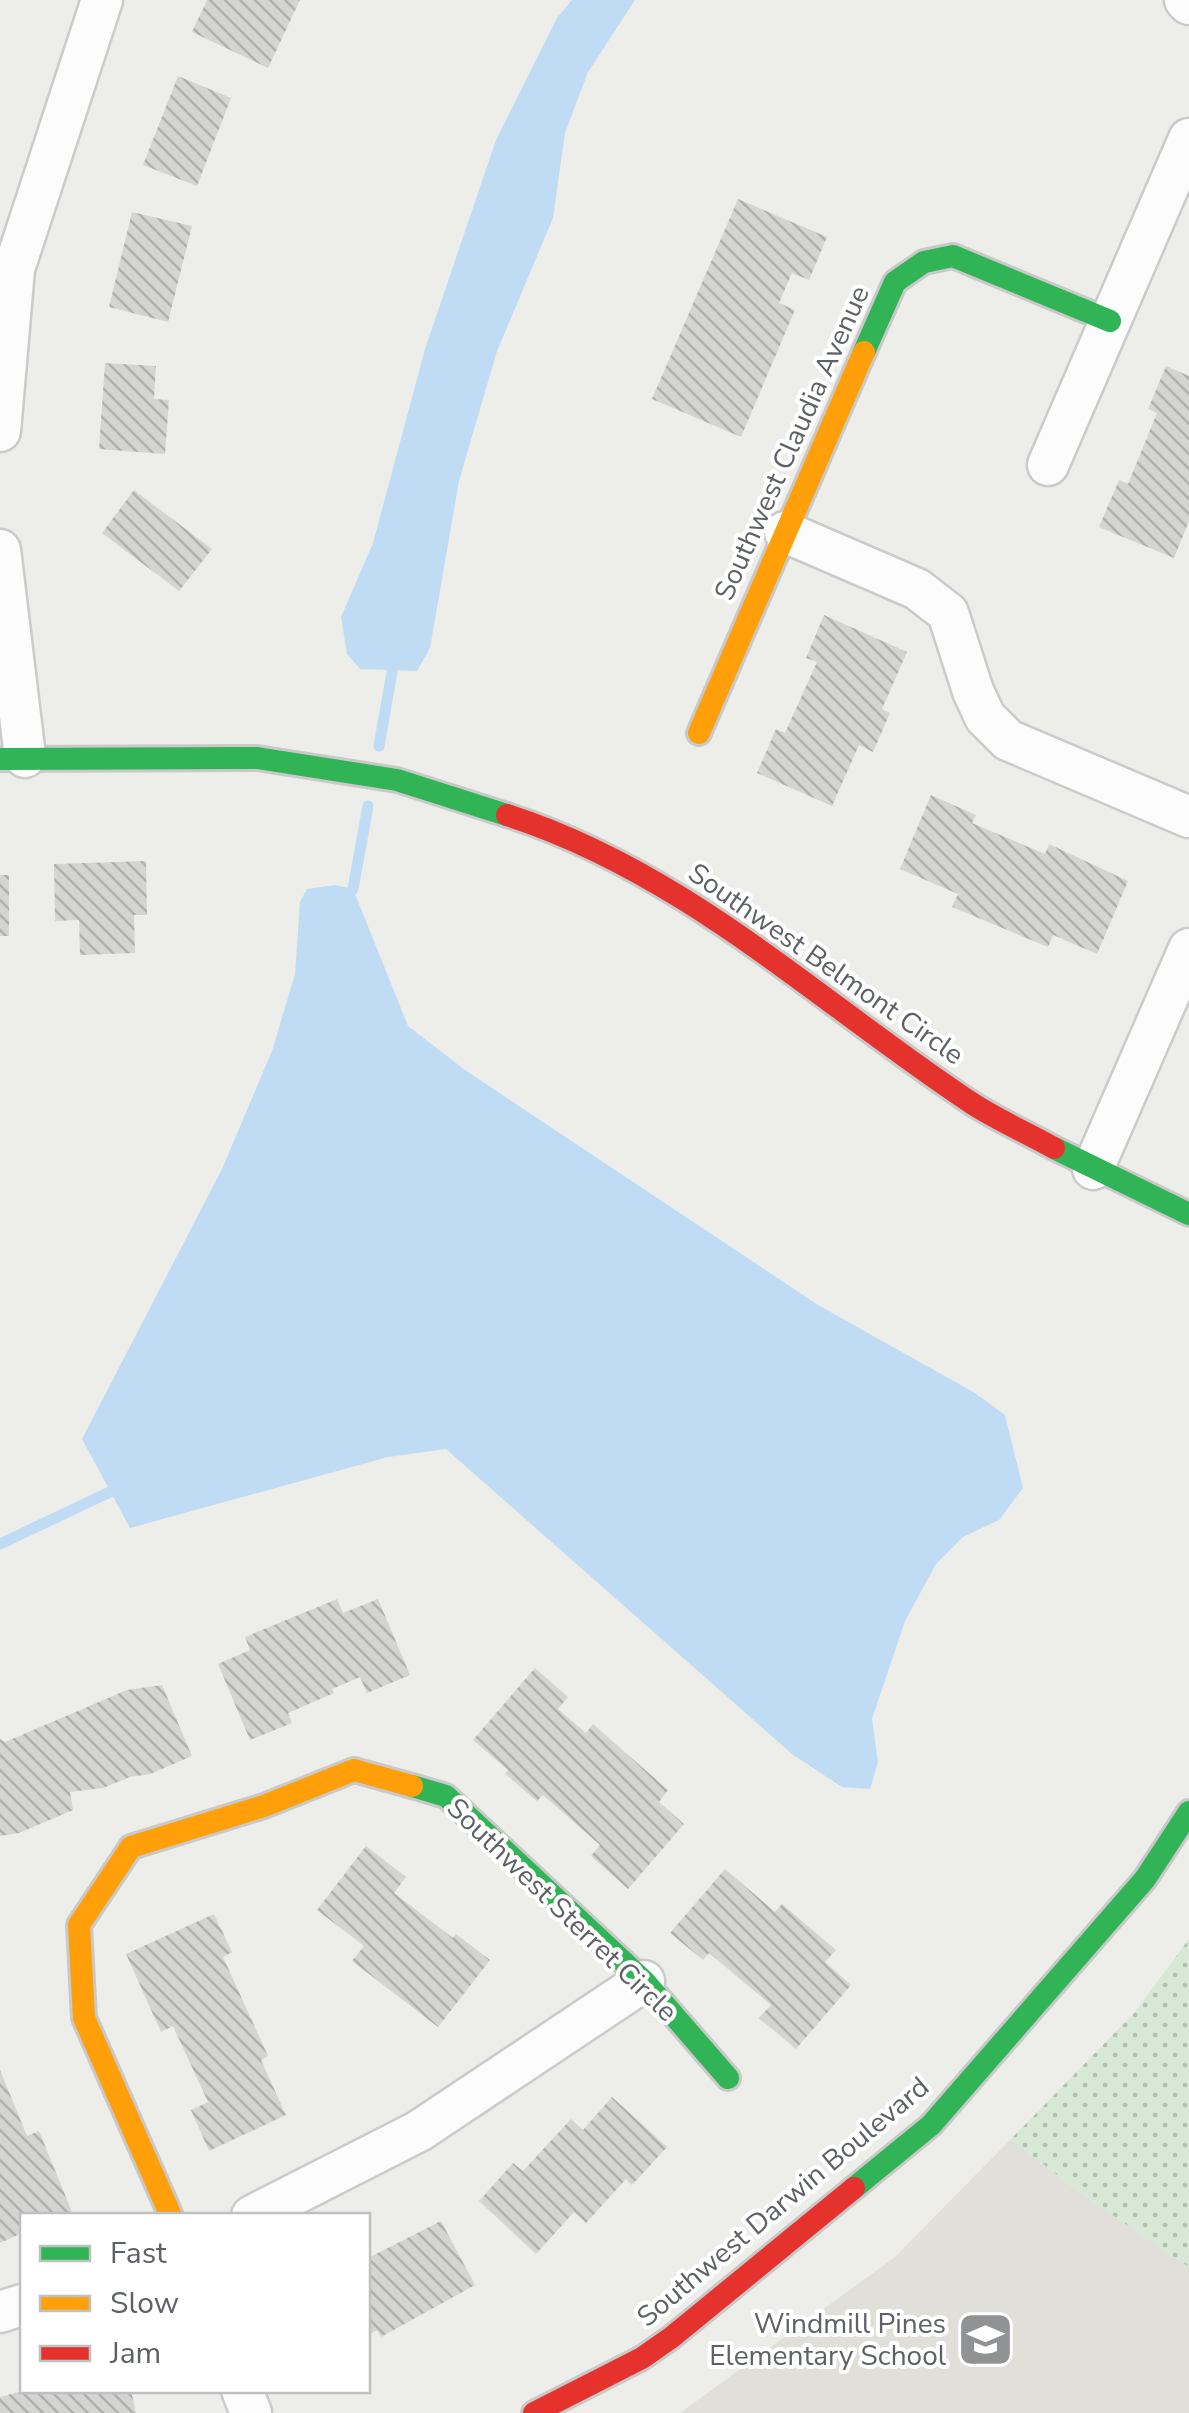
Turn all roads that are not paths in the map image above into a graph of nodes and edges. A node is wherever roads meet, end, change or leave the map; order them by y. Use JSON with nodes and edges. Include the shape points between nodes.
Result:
{"nodes":[{"id":1,"x":102,"y":0,"type":"edge"},
{"id":2,"x":1189,"y":139,"type":"edge"},
{"id":3,"x":1110,"y":321,"type":"junction"},
{"id":4,"x":0,"y":431,"type":"edge"},
{"id":5,"x":1048,"y":465,"type":"dead end"},
{"id":6,"x":786,"y":532,"type":"junction"},
{"id":7,"x":0,"y":550,"type":"edge"},
{"id":8,"x":699,"y":733,"type":"dead end"},
{"id":9,"x":13,"y":758,"type":"edge"},
{"id":10,"x":1189,"y":817,"type":"edge"},
{"id":11,"x":1189,"y":950,"type":"edge"},
{"id":12,"x":1093,"y":1169,"type":"junction"},
{"id":13,"x":1189,"y":1214,"type":"edge"},
{"id":14,"x":1189,"y":1812,"type":"edge"},
{"id":15,"x":644,"y":1981,"type":"junction"},
{"id":16,"x":728,"y":2078,"type":"dead end"},
{"id":17,"x":170,"y":2213,"type":"edge"},
{"id":18,"x":258,"y":2213,"type":"edge"},
{"id":19,"x":534,"y":2413,"type":"edge"}],
"edges":[{"from":1,"to":4,"type":"street","via":[[14,268]]},
{"from":2,"to":3,"type":"street"},
{"from":3,"to":5,"type":"street"},
{"from":3,"to":6,"type":"street","name":"Southwest Claudia Avenue","via":[[953,256],[924,262],[895,282]]},
{"from":6,"to":8,"type":"street","name":"Southwest Claudia Avenue"},
{"from":6,"to":10,"type":"street","via":[[917,589],[948,612],[985,717],[1008,740]]},
{"from":7,"to":9,"type":"street"},
{"from":9,"to":12,"type":"street","name":"Southwest Belmont Circle","via":[[257,758],[397,780],[529,822],[699,906],[974,1105]]},
{"from":11,"to":12,"type":"street"},
{"from":12,"to":13,"type":"street","name":"Southwest Belmont Circle"},
{"from":14,"to":19,"type":"street","name":"Southwest Darwin Boulevard","via":[[1145,1879],[931,2125],[672,2337]]},
{"from":15,"to":16,"type":"street","name":"Southwest Sterret Circle"},
{"from":15,"to":17,"type":"street","name":"Southwest Sterret Circle","via":[[446,1796],[354,1770],[131,1847],[79,1925],[84,2018]]},
{"from":15,"to":18,"type":"street","via":[[420,2131]]}]}
